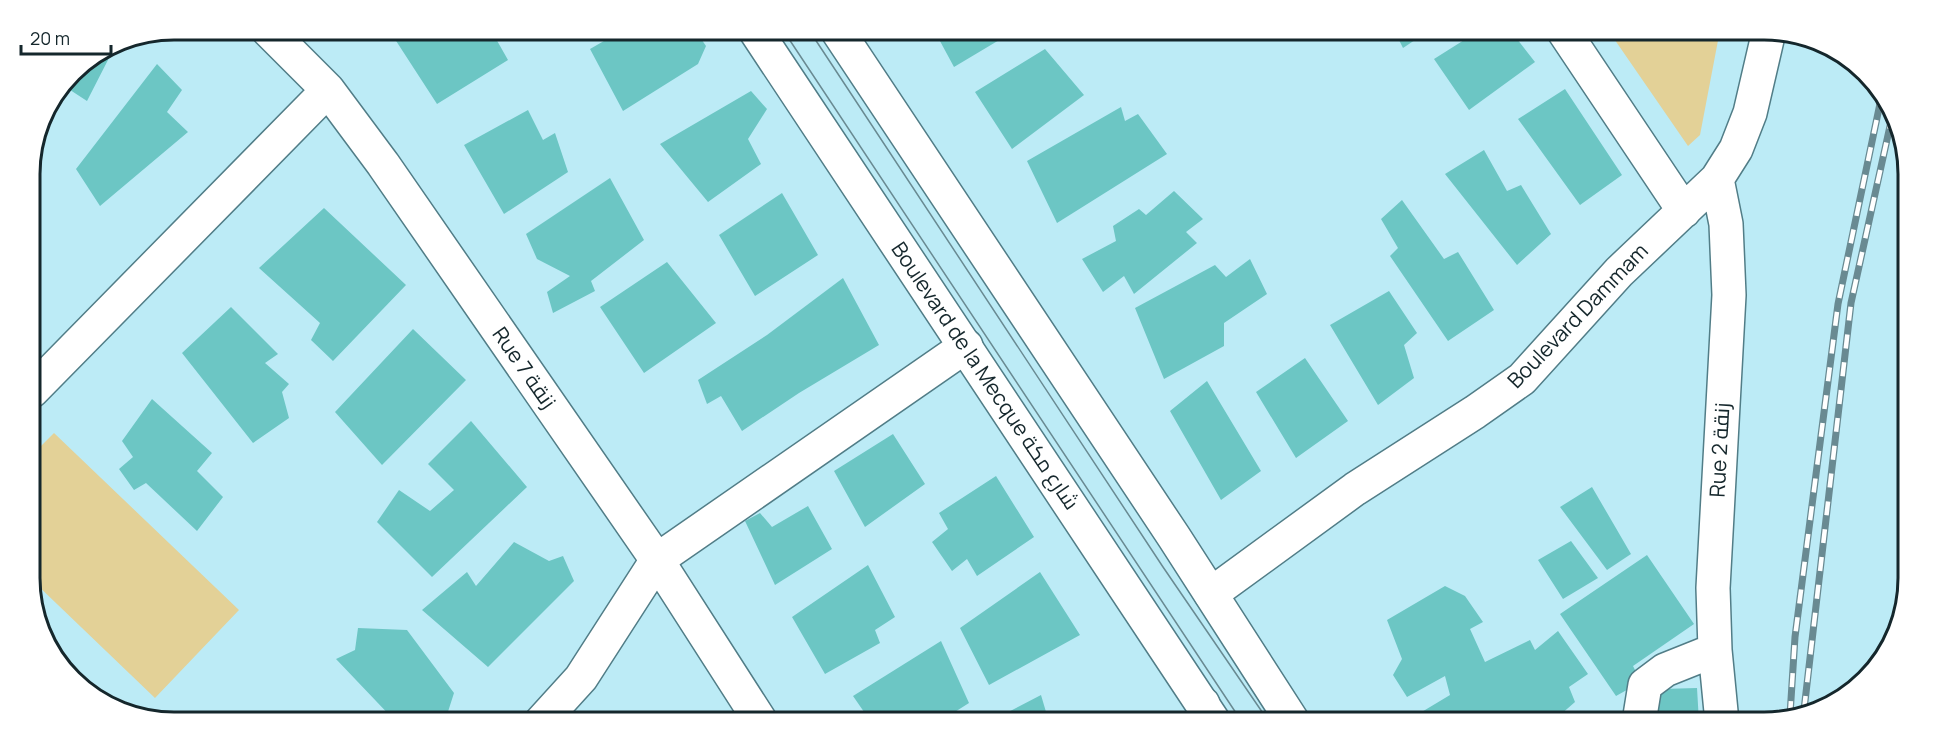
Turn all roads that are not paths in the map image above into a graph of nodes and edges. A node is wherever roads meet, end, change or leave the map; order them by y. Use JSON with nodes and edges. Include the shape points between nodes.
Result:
{"nodes":[{"id":1,"x":278,"y":40,"type":"edge"},
{"id":2,"x":762,"y":40,"type":"edge"},
{"id":3,"x":844,"y":40,"type":"edge"},
{"id":4,"x":1570,"y":40,"type":"edge"},
{"id":5,"x":1767,"y":40,"type":"edge"},
{"id":6,"x":328,"y":90,"type":"junction"},
{"id":7,"x":1717,"y":179,"type":"junction"},
{"id":8,"x":1684,"y":211,"type":"junction"},
{"id":9,"x":966,"y":346,"type":"junction"},
{"id":10,"x":40,"y":383,"type":"edge"},
{"id":11,"x":657,"y":560,"type":"junction"},
{"id":12,"x":1211,"y":594,"type":"junction"},
{"id":13,"x":1715,"y":650,"type":"junction"},
{"id":14,"x":1205,"y":711,"type":"edge"},
{"id":15,"x":1286,"y":711,"type":"edge"},
{"id":16,"x":1641,"y":711,"type":"edge"},
{"id":17,"x":1721,"y":711,"type":"edge"},
{"id":18,"x":550,"y":712,"type":"edge"},
{"id":19,"x":754,"y":712,"type":"edge"}],
"edges":[{"from":1,"to":6,"type":"street","name":"Rue 7 زنقة"},
{"from":2,"to":9,"type":"street","name":"Boulevard de la Mecque شارع مكة"},
{"from":3,"to":12,"type":"street"},
{"from":4,"to":8,"type":"street"},
{"from":5,"to":7,"type":"street","name":"Boulevard Dammam","via":[[1750,113],[1736,149]]},
{"from":6,"to":10,"type":"street"},
{"from":6,"to":11,"type":"street","name":"Rue 7 زنقة"},
{"from":7,"to":8,"type":"street","name":"Boulevard Dammam"},
{"from":7,"to":13,"type":"street","name":"Rue 2 زنقة","via":[[1726,224],[1729,295],[1713,588]]},
{"from":8,"to":12,"type":"street","name":"Boulevard Dammam","via":[[1619,272],[1522,379],[1355,489]]},
{"from":9,"to":11,"type":"street"},
{"from":9,"to":14,"type":"street","name":"Boulevard de la Mecque شارع مكة"},
{"from":11,"to":18,"type":"street","via":[[581,678]]},
{"from":11,"to":19,"type":"street","name":"Rue 7 زنقة"},
{"from":12,"to":15,"type":"street"},
{"from":13,"to":16,"type":"street","via":[[1665,670],[1645,685]]},
{"from":13,"to":17,"type":"street","name":"Rue 2 زنقة"}]}
